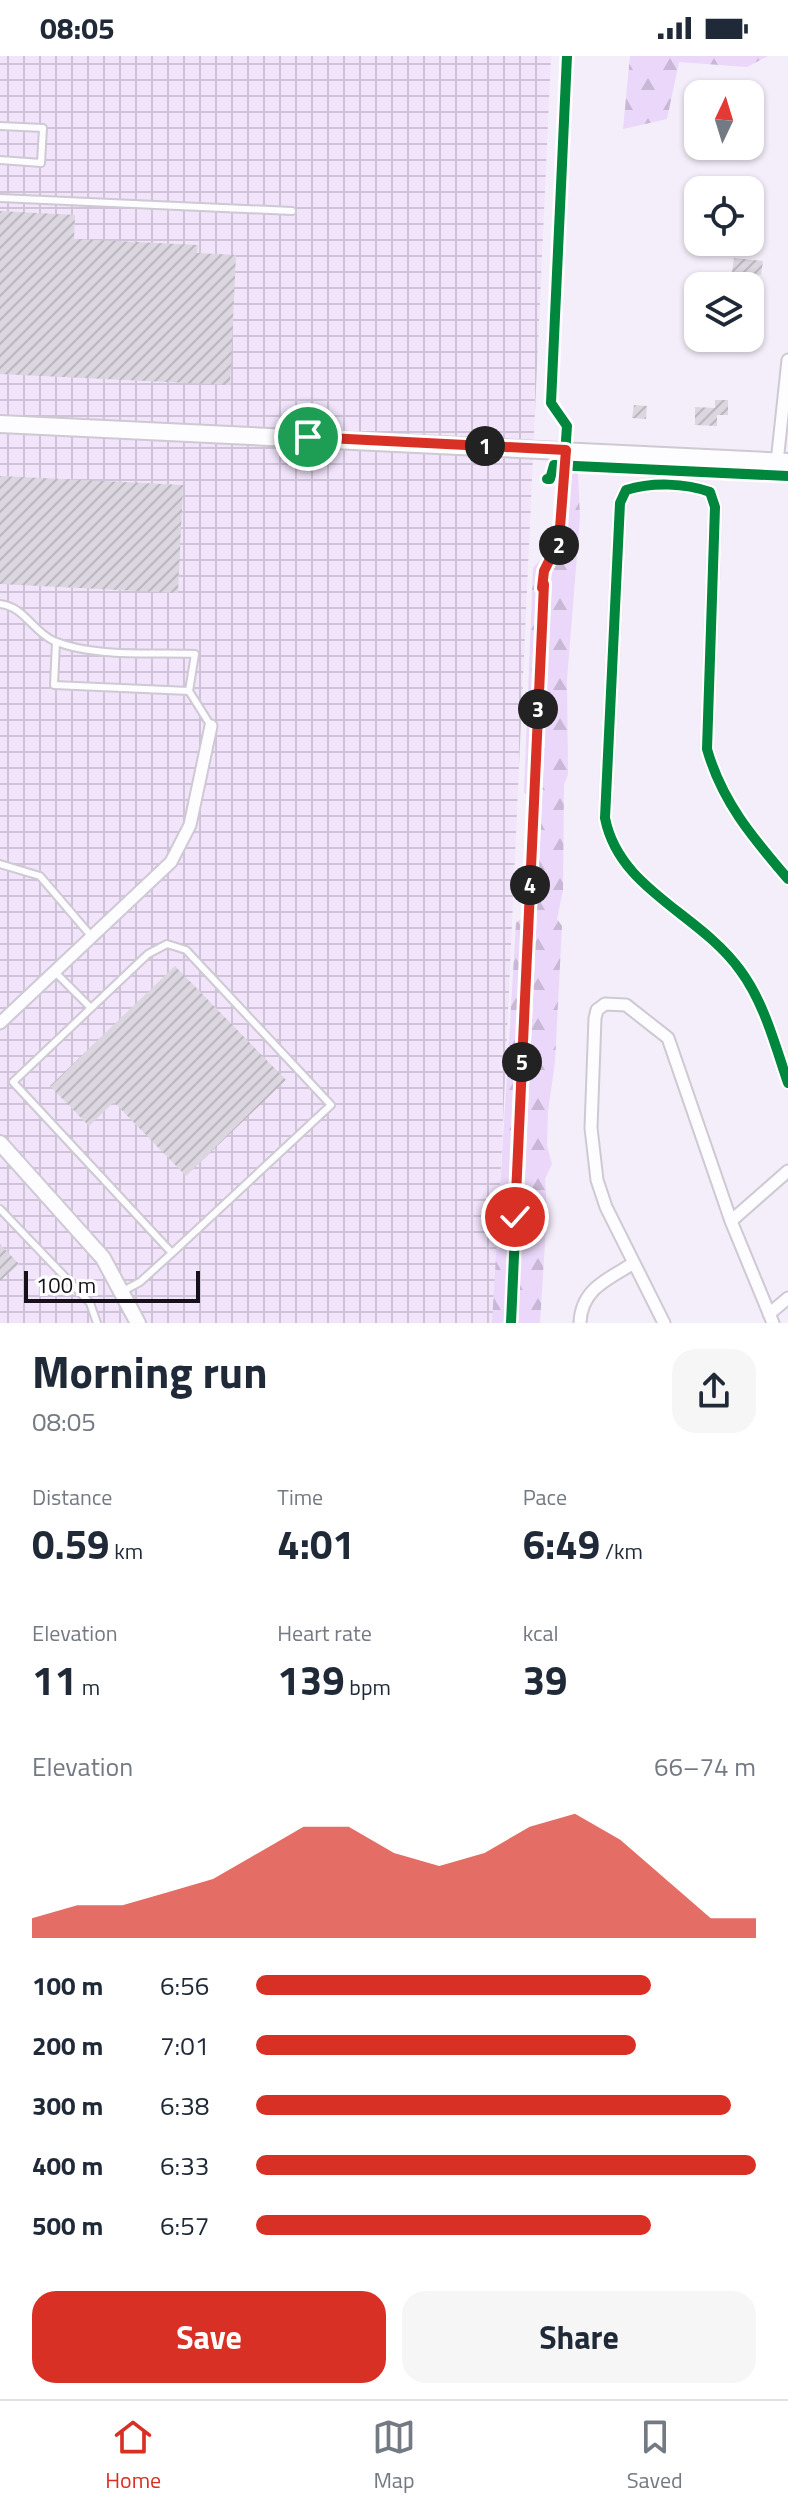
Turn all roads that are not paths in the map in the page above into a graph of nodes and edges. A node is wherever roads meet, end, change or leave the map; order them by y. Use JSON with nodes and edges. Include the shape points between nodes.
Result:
{"nodes":[{"id":1,"x":0,"y":126,"type":"edge"},
{"id":2,"x":0,"y":160,"type":"edge"},
{"id":3,"x":0,"y":198,"type":"edge"},
{"id":4,"x":292,"y":211,"type":"dead end"},
{"id":5,"x":788,"y":360,"type":"edge"},
{"id":6,"x":0,"y":424,"type":"edge"},
{"id":7,"x":782,"y":462,"type":"edge"},
{"id":8,"x":0,"y":604,"type":"edge"},
{"id":9,"x":56,"y":642,"type":"junction"},
{"id":10,"x":189,"y":691,"type":"junction"},
{"id":11,"x":211,"y":726,"type":"joint"},
{"id":12,"x":0,"y":864,"type":"edge"},
{"id":13,"x":788,"y":879,"type":"edge"},
{"id":14,"x":92,"y":937,"type":"junction"},
{"id":15,"x":55,"y":972,"type":"junction"},
{"id":16,"x":91,"y":1008,"type":"junction"},
{"id":17,"x":0,"y":1023,"type":"edge"},
{"id":18,"x":788,"y":1083,"type":"edge"},
{"id":19,"x":0,"y":1143,"type":"edge"},
{"id":20,"x":788,"y":1171,"type":"edge"},
{"id":21,"x":0,"y":1209,"type":"edge"},
{"id":22,"x":731,"y":1221,"type":"junction"},
{"id":23,"x":172,"y":1253,"type":"junction"},
{"id":24,"x":634,"y":1263,"type":"junction"},
{"id":25,"x":123,"y":1291,"type":"junction"},
{"id":26,"x":788,"y":1298,"type":"edge"},
{"id":27,"x":771,"y":1318,"type":"edge"},
{"id":28,"x":97,"y":1323,"type":"edge"},
{"id":29,"x":138,"y":1323,"type":"edge"},
{"id":30,"x":580,"y":1323,"type":"edge"},
{"id":31,"x":664,"y":1323,"type":"edge"}],
"edges":[{"from":1,"to":2,"type":"lane","via":[[43,128],[41,163]]},
{"from":3,"to":4,"type":"lane"},
{"from":5,"to":7,"type":"street"},
{"from":6,"to":7,"type":"main road"},
{"from":8,"to":9,"type":"lane","via":[[16,608]]},
{"from":9,"to":10,"type":"lane","via":[[195,654]]},
{"from":9,"to":10,"type":"lane","via":[[54,685]]},
{"from":10,"to":11,"type":"lane"},
{"from":11,"to":14,"type":"street","via":[[190,825],[171,862]]},
{"from":12,"to":14,"type":"lane","via":[[40,876]]},
{"from":13,"to":18,"type":"street","via":[[738,820],[715,779],[707,749],[715,507],[710,492],[655,485],[626,490],[620,503],[605,818],[609,838],[631,872],[740,969]]},
{"from":14,"to":15,"type":"street"},
{"from":15,"to":16,"type":"lane"},
{"from":15,"to":17,"type":"street"},
{"from":16,"to":23,"type":"lane","via":[[13,1082]]},
{"from":16,"to":23,"type":"lane","via":[[157,948],[177,945],[331,1105]]},
{"from":19,"to":25,"type":"street","via":[[81,1231]]},
{"from":20,"to":22,"type":"street"},
{"from":21,"to":28,"type":"lane","via":[[90,1303]]},
{"from":22,"to":24,"type":"street","via":[[668,1038],[626,1005],[605,1004],[595,1018],[592,1154],[606,1207]]},
{"from":22,"to":27,"type":"street"},
{"from":23,"to":25,"type":"lane"},
{"from":24,"to":30,"type":"street","via":[[591,1290]]},
{"from":24,"to":31,"type":"street"},
{"from":25,"to":29,"type":"street"},
{"from":26,"to":27,"type":"street"}]}
